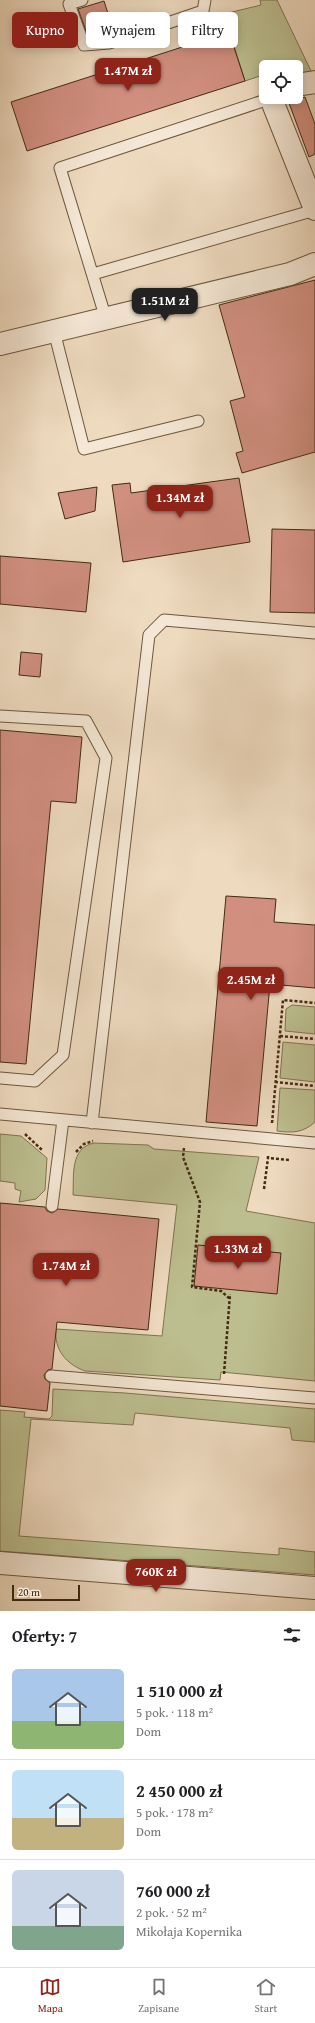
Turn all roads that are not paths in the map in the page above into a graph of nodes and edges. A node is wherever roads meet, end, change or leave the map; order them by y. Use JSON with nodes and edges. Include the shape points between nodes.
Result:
{"nodes":[{"id":1,"x":82,"y":0,"type":"edge"},
{"id":2,"x":205,"y":0,"type":"edge"},
{"id":3,"x":315,"y":82,"type":"edge"},
{"id":4,"x":303,"y":84,"type":"edge"},
{"id":5,"x":259,"y":102,"type":"edge"},
{"id":6,"x":274,"y":104,"type":"edge"},
{"id":7,"x":315,"y":209,"type":"edge"},
{"id":8,"x":315,"y":264,"type":"edge"},
{"id":9,"x":93,"y":274,"type":"junction"},
{"id":10,"x":106,"y":319,"type":"junction"},
{"id":11,"x":54,"y":331,"type":"junction"},
{"id":12,"x":0,"y":344,"type":"edge"},
{"id":13,"x":198,"y":421,"type":"dead end"},
{"id":14,"x":315,"y":633,"type":"edge"},
{"id":15,"x":0,"y":716,"type":"edge"},
{"id":16,"x":0,"y":1078,"type":"edge"},
{"id":17,"x":0,"y":1114,"type":"edge"},
{"id":18,"x":63,"y":1120,"type":"junction"},
{"id":19,"x":92,"y":1123,"type":"junction"},
{"id":20,"x":315,"y":1143,"type":"edge"},
{"id":21,"x":52,"y":1206,"type":"dead end"},
{"id":22,"x":51,"y":1376,"type":"dead end"},
{"id":23,"x":315,"y":1398,"type":"edge"},
{"id":24,"x":0,"y":1563,"type":"edge"},
{"id":25,"x":315,"y":1588,"type":"edge"}],
"edges":[{"from":1,"to":2,"type":"lane","via":[[70,4],[84,45],[109,43],[203,11]]},
{"from":3,"to":4,"type":"street"},
{"from":5,"to":9,"type":"lane","via":[[60,168]]},
{"from":6,"to":7,"type":"street"},
{"from":7,"to":9,"type":"lane"},
{"from":8,"to":10,"type":"street","via":[[290,274]]},
{"from":9,"to":10,"type":"lane"},
{"from":10,"to":11,"type":"street"},
{"from":11,"to":12,"type":"street"},
{"from":11,"to":13,"type":"lane","via":[[84,449]]},
{"from":14,"to":19,"type":"lane","via":[[164,620],[149,635]]},
{"from":15,"to":16,"type":"lane","via":[[86,721],[106,758],[63,1055],[35,1081]]},
{"from":17,"to":18,"type":"lane"},
{"from":18,"to":19,"type":"lane"},
{"from":18,"to":21,"type":"lane"},
{"from":19,"to":20,"type":"lane"},
{"from":22,"to":23,"type":"lane"},
{"from":24,"to":25,"type":"street"}]}
